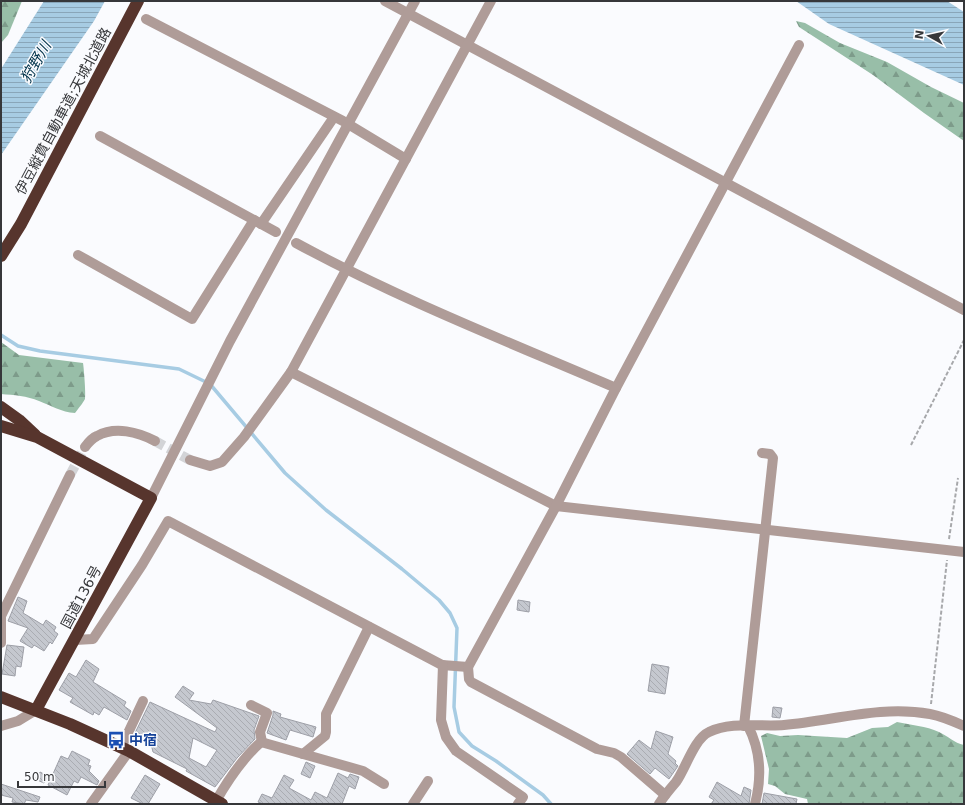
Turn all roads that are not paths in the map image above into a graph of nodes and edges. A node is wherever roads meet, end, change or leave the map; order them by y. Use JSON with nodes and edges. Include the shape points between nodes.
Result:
{"nodes":[{"id":1,"x":138,"y":1,"type":"edge"},
{"id":2,"x":385,"y":1,"type":"edge"},
{"id":3,"x":415,"y":1,"type":"edge"},
{"id":4,"x":491,"y":1,"type":"edge"},
{"id":5,"x":406,"y":13,"type":"junction"},
{"id":6,"x":146,"y":20,"type":"dead end"},
{"id":7,"x":468,"y":45,"type":"junction"},
{"id":8,"x":799,"y":45,"type":"dead end"},
{"id":9,"x":334,"y":117,"type":"junction"},
{"id":10,"x":348,"y":125,"type":"junction"},
{"id":11,"x":100,"y":136,"type":"dead end"},
{"id":12,"x":406,"y":159,"type":"junction"},
{"id":13,"x":726,"y":182,"type":"junction"},
{"id":14,"x":258,"y":222,"type":"junction"},
{"id":15,"x":276,"y":232,"type":"dead end"},
{"id":16,"x":296,"y":243,"type":"dead end"},
{"id":17,"x":78,"y":255,"type":"dead end"},
{"id":18,"x":1,"y":256,"type":"edge"},
{"id":19,"x":347,"y":270,"type":"junction"},
{"id":20,"x":964,"y":310,"type":"edge"},
{"id":21,"x":291,"y":372,"type":"junction"},
{"id":22,"x":616,"y":388,"type":"junction"},
{"id":23,"x":1,"y":407,"type":"edge"},
{"id":24,"x":1,"y":426,"type":"edge"},
{"id":25,"x":37,"y":437,"type":"junction"},
{"id":26,"x":155,"y":441,"type":"tunnel mouth"},
{"id":27,"x":85,"y":447,"type":"tunnel mouth"},
{"id":28,"x":762,"y":453,"type":"dead end"},
{"id":29,"x":190,"y":460,"type":"tunnel mouth"},
{"id":30,"x":70,"y":475,"type":"tunnel mouth"},
{"id":31,"x":151,"y":498,"type":"junction"},
{"id":32,"x":556,"y":506,"type":"junction"},
{"id":33,"x":765,"y":530,"type":"junction"},
{"id":34,"x":964,"y":552,"type":"edge"},
{"id":35,"x":1,"y":615,"type":"edge"},
{"id":36,"x":369,"y":627,"type":"junction"},
{"id":37,"x":75,"y":640,"type":"junction"},
{"id":38,"x":1,"y":643,"type":"edge"},
{"id":39,"x":444,"y":665,"type":"junction"},
{"id":40,"x":467,"y":667,"type":"junction"},
{"id":41,"x":1,"y":697,"type":"edge"},
{"id":42,"x":143,"y":702,"type":"dead end"},
{"id":43,"x":251,"y":704,"type":"dead end"},
{"id":44,"x":36,"y":710,"type":"junction"},
{"id":45,"x":1,"y":726,"type":"edge"},
{"id":46,"x":746,"y":726,"type":"junction"},
{"id":47,"x":964,"y":726,"type":"edge"},
{"id":48,"x":262,"y":742,"type":"junction"},
{"id":49,"x":125,"y":749,"type":"junction"},
{"id":50,"x":303,"y":754,"type":"junction"},
{"id":51,"x":428,"y":781,"type":"dead end"},
{"id":52,"x":384,"y":784,"type":"dead end"},
{"id":53,"x":662,"y":800,"type":"edge"},
{"id":54,"x":521,"y":801,"type":"edge"},
{"id":55,"x":220,"y":803,"type":"edge"},
{"id":56,"x":91,"y":804,"type":"edge"},
{"id":57,"x":413,"y":804,"type":"edge"},
{"id":58,"x":755,"y":804,"type":"edge"}],
"edges":[{"from":1,"to":18,"type":"highway","name":"伊豆縦貫自動車道;天城北道路","via":[[21,224]]},
{"from":2,"to":5,"type":"street"},
{"from":3,"to":5,"type":"street"},
{"from":4,"to":7,"type":"street"},
{"from":5,"to":7,"type":"street"},
{"from":5,"to":10,"type":"street"},
{"from":6,"to":9,"type":"street"},
{"from":7,"to":12,"type":"street"},
{"from":7,"to":13,"type":"street"},
{"from":8,"to":13,"type":"street"},
{"from":9,"to":10,"type":"street"},
{"from":9,"to":14,"type":"street"},
{"from":10,"to":12,"type":"street"},
{"from":10,"to":31,"type":"street","via":[[230,342]]},
{"from":11,"to":14,"type":"street"},
{"from":12,"to":19,"type":"street"},
{"from":13,"to":20,"type":"street"},
{"from":13,"to":22,"type":"street"},
{"from":14,"to":15,"type":"street"},
{"from":14,"to":17,"type":"street","via":[[192,319]]},
{"from":16,"to":19,"type":"street"},
{"from":19,"to":21,"type":"street"},
{"from":19,"to":22,"type":"street"},
{"from":21,"to":29,"type":"street","via":[[227,459],[210,466]]},
{"from":21,"to":32,"type":"street"},
{"from":22,"to":32,"type":"street"},
{"from":23,"to":25,"type":"highway","via":[[20,420]]},
{"from":24,"to":25,"type":"highway"},
{"from":25,"to":31,"type":"highway"},
{"from":26,"to":27,"type":"street","via":[[135,432],[112,432],[96,436]]},
{"from":28,"to":33,"type":"street","via":[[770,454],[773,458]]},
{"from":30,"to":35,"type":"street"},
{"from":31,"to":37,"type":"highway","name":"国道136号"},
{"from":32,"to":33,"type":"street"},
{"from":32,"to":40,"type":"street"},
{"from":33,"to":34,"type":"street"},
{"from":33,"to":46,"type":"street"},
{"from":35,"to":38,"type":"street"},
{"from":36,"to":37,"type":"street","via":[[168,521],[93,638]]},
{"from":36,"to":39,"type":"street"},
{"from":36,"to":50,"type":"street","via":[[326,714],[325,736]]},
{"from":37,"to":44,"type":"highway","name":"国道136号"},
{"from":39,"to":40,"type":"street"},
{"from":39,"to":54,"type":"street","via":[[441,720],[446,737],[456,751]]},
{"from":40,"to":53,"type":"street","via":[[471,682],[597,749],[618,755]]},
{"from":41,"to":44,"type":"highway"},
{"from":42,"to":49,"type":"street"},
{"from":43,"to":48,"type":"street","via":[[267,713],[260,732]]},
{"from":44,"to":45,"type":"street","via":[[18,721]]},
{"from":44,"to":49,"type":"highway"},
{"from":46,"to":47,"type":"street","via":[[785,725],[891,711],[930,714]]},
{"from":46,"to":53,"type":"street","via":[[717,729],[700,739],[676,782]]},
{"from":46,"to":58,"type":"street","via":[[758,753],[760,768]]},
{"from":48,"to":50,"type":"street"},
{"from":48,"to":55,"type":"street","via":[[244,759],[224,787]]},
{"from":49,"to":55,"type":"highway"},
{"from":49,"to":56,"type":"street"},
{"from":50,"to":52,"type":"street","via":[[363,771]]},
{"from":51,"to":57,"type":"street"}]}
